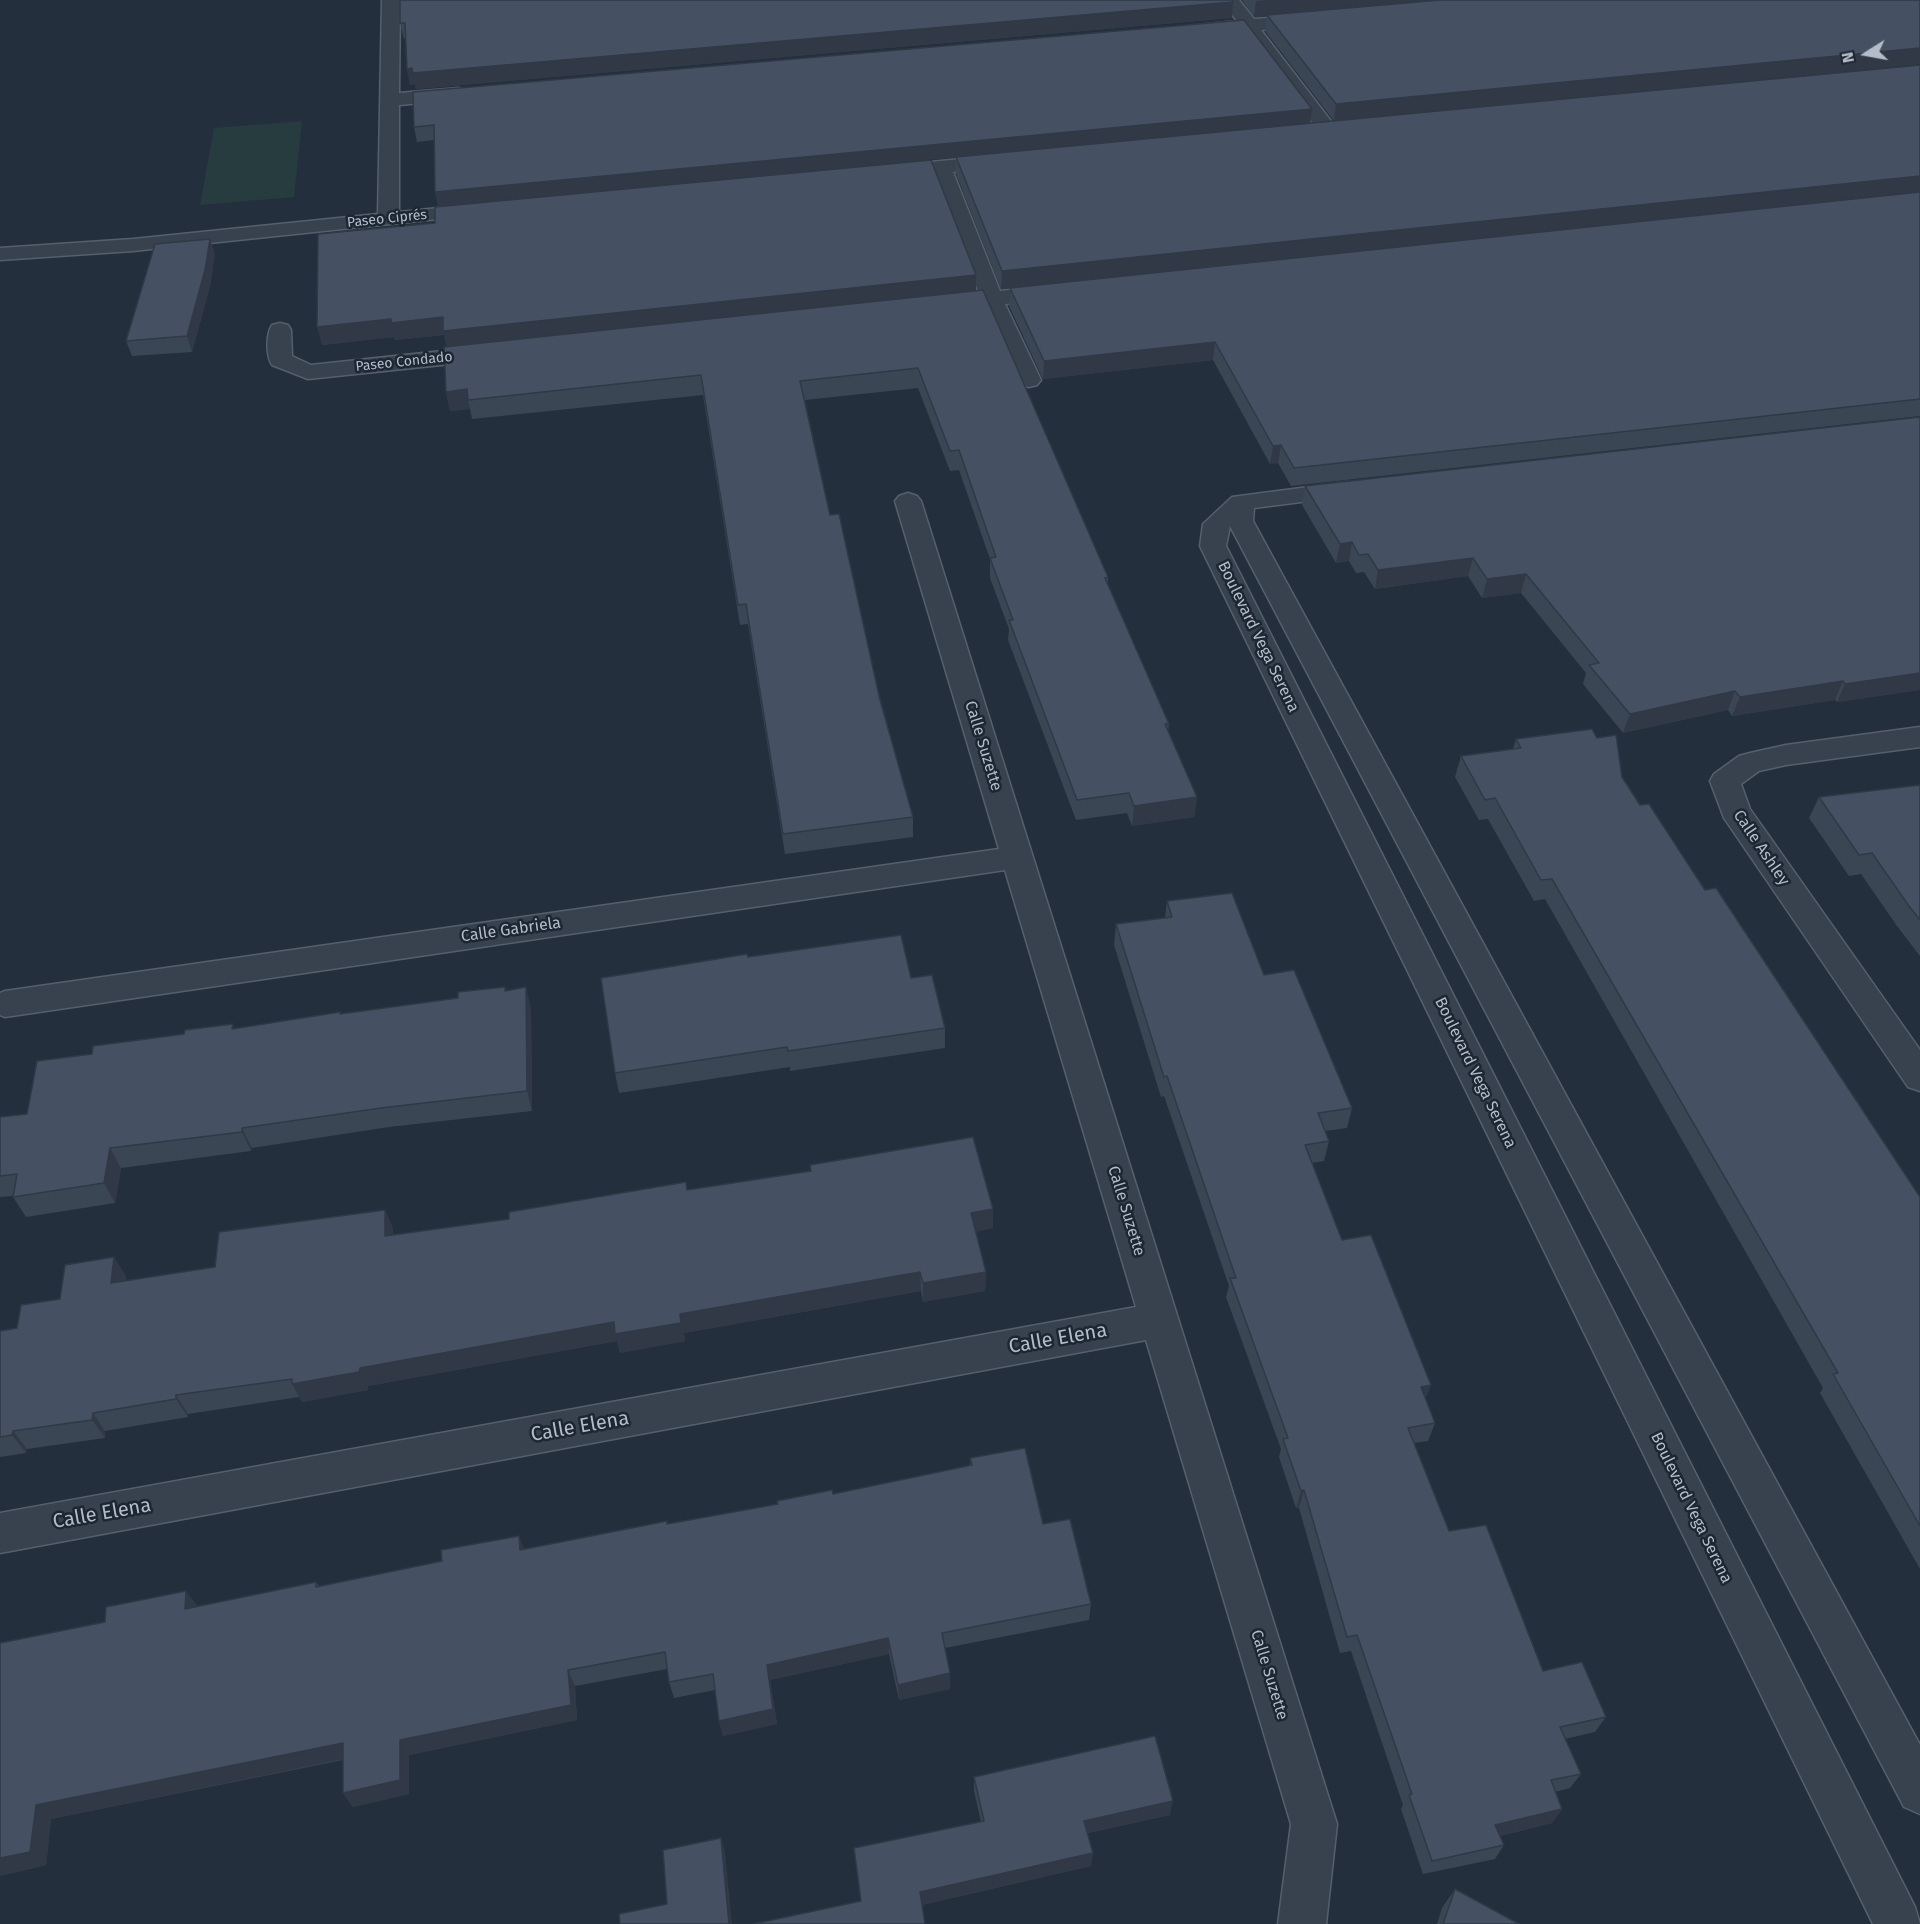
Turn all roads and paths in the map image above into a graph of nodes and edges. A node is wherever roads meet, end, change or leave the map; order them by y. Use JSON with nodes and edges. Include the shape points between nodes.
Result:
{"nodes":[{"id":1,"x":1230,"y":0,"type":"edge"},
{"id":2,"x":391,"y":2,"type":"edge"},
{"id":3,"x":414,"y":3,"type":"edge"},
{"id":4,"x":1331,"y":18,"type":"edge"},
{"id":5,"x":1249,"y":25,"type":"junction"},
{"id":6,"x":1186,"y":31,"type":"edge"},
{"id":7,"x":473,"y":93,"type":"edge"},
{"id":8,"x":389,"y":100,"type":"junction"},
{"id":9,"x":1350,"y":126,"type":"edge"},
{"id":10,"x":1327,"y":129,"type":"junction"},
{"id":11,"x":1304,"y":131,"type":"edge"},
{"id":12,"x":1023,"y":159,"type":"edge"},
{"id":13,"x":941,"y":167,"type":"junction"},
{"id":14,"x":870,"y":174,"type":"edge"},
{"id":15,"x":494,"y":209,"type":"edge"},
{"id":16,"x":388,"y":219,"type":"junction"},
{"id":17,"x":0,"y":254,"type":"edge"},
{"id":18,"x":1074,"y":290,"type":"edge"},
{"id":19,"x":992,"y":299,"type":"junction"},
{"id":20,"x":921,"y":306,"type":"edge"},
{"id":21,"x":280,"y":330,"type":"dead end"},
{"id":22,"x":508,"y":351,"type":"edge"},
{"id":23,"x":1029,"y":380,"type":"dead end"},
{"id":24,"x":1372,"y":487,"type":"edge"},
{"id":25,"x":908,"y":501,"type":"dead end"},
{"id":26,"x":1241,"y":502,"type":"junction"},
{"id":27,"x":1920,"y":737,"type":"edge"},
{"id":28,"x":1017,"y":857,"type":"junction"},
{"id":29,"x":5,"y":1004,"type":"dead end"},
{"id":30,"x":1920,"y":1077,"type":"edge"},
{"id":31,"x":1160,"y":1320,"type":"junction"},
{"id":32,"x":0,"y":1533,"type":"edge"},
{"id":33,"x":1920,"y":1791,"type":"edge"},
{"id":34,"x":1302,"y":1924,"type":"edge"},
{"id":35,"x":1898,"y":1924,"type":"edge"}],
"edges":[{"from":1,"to":5,"type":"street"},
{"from":2,"to":3,"type":"street"},
{"from":2,"to":8,"type":"street"},
{"from":4,"to":5,"type":"street"},
{"from":5,"to":6,"type":"street"},
{"from":5,"to":10,"type":"street"},
{"from":7,"to":8,"type":"street"},
{"from":8,"to":16,"type":"street"},
{"from":9,"to":10,"type":"street"},
{"from":10,"to":11,"type":"street"},
{"from":12,"to":13,"type":"street"},
{"from":13,"to":14,"type":"street"},
{"from":13,"to":19,"type":"street"},
{"from":15,"to":16,"type":"street","name":"Paseo Ciprés"},
{"from":16,"to":17,"type":"street","name":"Paseo Ciprés"},
{"from":18,"to":19,"type":"street"},
{"from":19,"to":20,"type":"street"},
{"from":19,"to":23,"type":"street"},
{"from":21,"to":22,"type":"street","name":"Paseo Condado","via":[[280,360],[308,372]]},
{"from":24,"to":26,"type":"street"},
{"from":25,"to":28,"type":"street","name":"Calle Suzette"},
{"from":26,"to":33,"type":"street","via":[[1240,521]]},
{"from":26,"to":35,"type":"street","name":"Boulevard Vega Serena","via":[[1216,524],[1213,546]]},
{"from":27,"to":30,"type":"street","name":"Calle Ashley","via":[[1750,763],[1725,781],[1735,811]]},
{"from":28,"to":29,"type":"street","name":"Calle Gabriela"},
{"from":28,"to":31,"type":"street","name":"Calle Suzette"},
{"from":31,"to":32,"type":"street","name":"Calle Elena"},
{"from":31,"to":34,"type":"street","name":"Calle Suzette","via":[[1314,1824]]}]}
